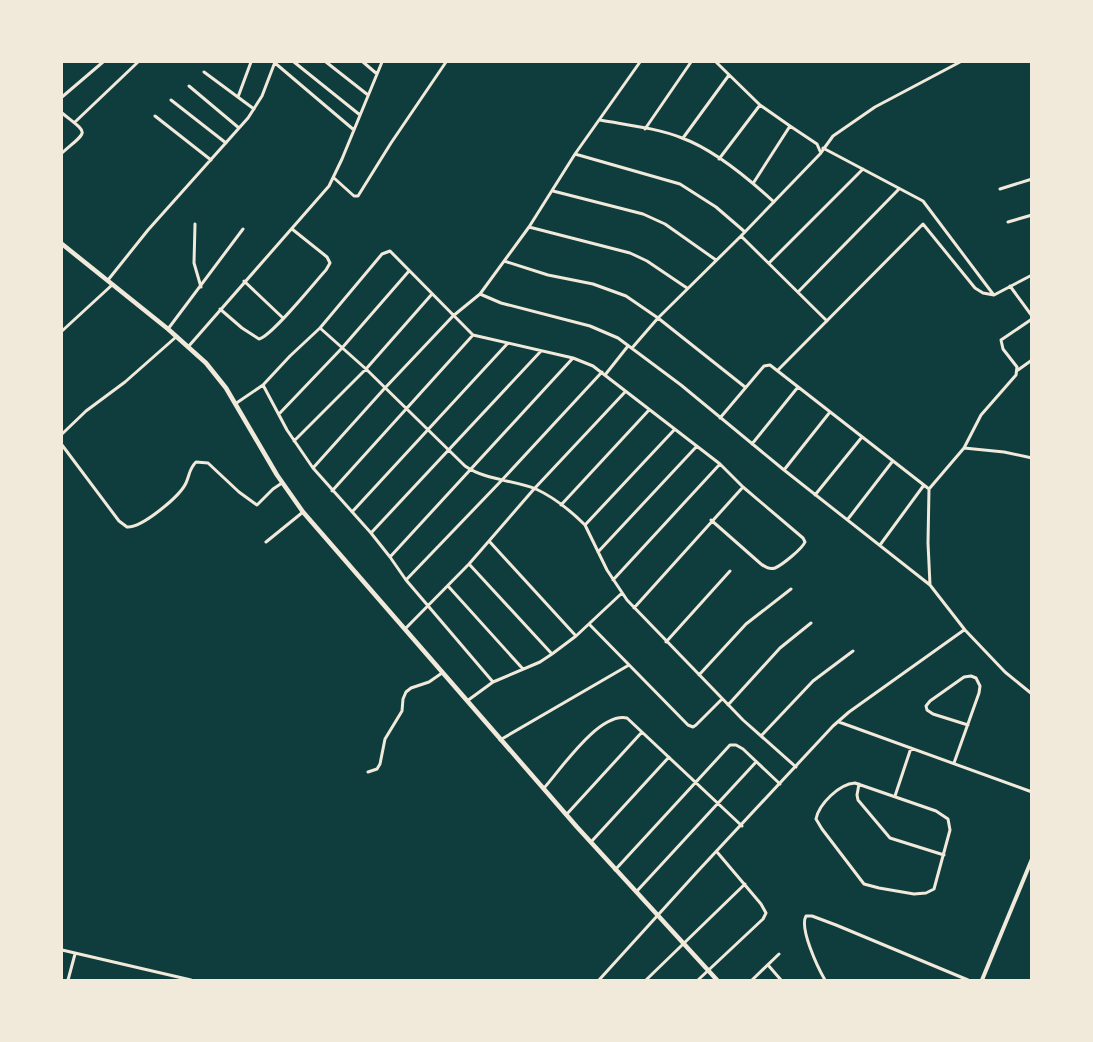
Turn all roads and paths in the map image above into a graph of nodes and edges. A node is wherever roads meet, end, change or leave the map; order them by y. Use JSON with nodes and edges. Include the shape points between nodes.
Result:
{"nodes":[{"id":1,"x":103,"y":62,"type":"edge"},
{"id":2,"x":138,"y":62,"type":"edge"},
{"id":3,"x":251,"y":62,"type":"edge"},
{"id":4,"x":275,"y":62,"type":"edge"},
{"id":5,"x":294,"y":62,"type":"edge"},
{"id":6,"x":326,"y":62,"type":"edge"},
{"id":7,"x":363,"y":62,"type":"edge"},
{"id":8,"x":382,"y":62,"type":"edge"},
{"id":9,"x":446,"y":62,"type":"edge"},
{"id":10,"x":640,"y":62,"type":"edge"},
{"id":11,"x":691,"y":62,"type":"edge"},
{"id":12,"x":716,"y":62,"type":"edge"},
{"id":13,"x":960,"y":62,"type":"edge"},
{"id":14,"x":204,"y":72,"type":"dead end"},
{"id":15,"x":377,"y":74,"type":"junction"},
{"id":16,"x":729,"y":75,"type":"junction"},
{"id":17,"x":189,"y":86,"type":"dead end"},
{"id":18,"x":368,"y":95,"type":"junction"},
{"id":19,"x":62,"y":97,"type":"edge"},
{"id":20,"x":238,"y":97,"type":"junction"},
{"id":21,"x":171,"y":100,"type":"dead end"},
{"id":22,"x":760,"y":105,"type":"junction"},
{"id":23,"x":254,"y":109,"type":"junction"},
{"id":24,"x":62,"y":113,"type":"edge"},
{"id":25,"x":360,"y":115,"type":"junction"},
{"id":26,"x":155,"y":116,"type":"dead end"},
{"id":27,"x":600,"y":120,"type":"junction"},
{"id":28,"x":75,"y":122,"type":"junction"},
{"id":29,"x":790,"y":126,"type":"junction"},
{"id":30,"x":239,"y":128,"type":"junction"},
{"id":31,"x":645,"y":129,"type":"junction"},
{"id":32,"x":354,"y":130,"type":"junction"},
{"id":33,"x":682,"y":138,"type":"junction"},
{"id":34,"x":226,"y":143,"type":"junction"},
{"id":35,"x":823,"y":148,"type":"junction"},
{"id":36,"x":62,"y":153,"type":"edge"},
{"id":37,"x":575,"y":154,"type":"junction"},
{"id":38,"x":819,"y":154,"type":"junction"},
{"id":39,"x":719,"y":159,"type":"junction"},
{"id":40,"x":211,"y":160,"type":"junction"},
{"id":41,"x":864,"y":170,"type":"junction"},
{"id":42,"x":334,"y":178,"type":"junction"},
{"id":43,"x":1032,"y":179,"type":"edge"},
{"id":44,"x":753,"y":183,"type":"junction"},
{"id":45,"x":899,"y":189,"type":"junction"},
{"id":46,"x":1000,"y":189,"type":"dead end"},
{"id":47,"x":553,"y":191,"type":"junction"},
{"id":48,"x":774,"y":202,"type":"junction"},
{"id":49,"x":1032,"y":215,"type":"edge"},
{"id":50,"x":1008,"y":222,"type":"dead end"},
{"id":51,"x":195,"y":224,"type":"dead end"},
{"id":52,"x":529,"y":227,"type":"junction"},
{"id":53,"x":243,"y":229,"type":"dead end"},
{"id":54,"x":292,"y":229,"type":"junction"},
{"id":55,"x":745,"y":232,"type":"junction"},
{"id":56,"x":741,"y":236,"type":"junction"},
{"id":57,"x":62,"y":244,"type":"edge"},
{"id":58,"x":716,"y":260,"type":"junction"},
{"id":59,"x":504,"y":261,"type":"junction"},
{"id":60,"x":769,"y":263,"type":"junction"},
{"id":61,"x":409,"y":271,"type":"junction"},
{"id":62,"x":1032,"y":275,"type":"edge"},
{"id":63,"x":244,"y":281,"type":"junction"},
{"id":64,"x":110,"y":283,"type":"junction"},
{"id":65,"x":1009,"y":285,"type":"junction"},
{"id":66,"x":201,"y":287,"type":"junction"},
{"id":67,"x":687,"y":288,"type":"junction"},
{"id":68,"x":798,"y":292,"type":"junction"},
{"id":69,"x":432,"y":294,"type":"junction"},
{"id":70,"x":480,"y":294,"type":"junction"},
{"id":71,"x":994,"y":295,"type":"junction"},
{"id":72,"x":220,"y":309,"type":"junction"},
{"id":73,"x":453,"y":316,"type":"junction"},
{"id":74,"x":283,"y":318,"type":"junction"},
{"id":75,"x":658,"y":318,"type":"junction"},
{"id":76,"x":1032,"y":318,"type":"edge"},
{"id":77,"x":827,"y":321,"type":"junction"},
{"id":78,"x":320,"y":328,"type":"junction"},
{"id":79,"x":168,"y":329,"type":"junction"},
{"id":80,"x":62,"y":331,"type":"edge"},
{"id":81,"x":473,"y":335,"type":"junction"},
{"id":82,"x":176,"y":337,"type":"junction"},
{"id":83,"x":507,"y":344,"type":"junction"},
{"id":84,"x":188,"y":347,"type":"junction"},
{"id":85,"x":630,"y":347,"type":"junction"},
{"id":86,"x":342,"y":348,"type":"junction"},
{"id":87,"x":541,"y":351,"type":"junction"},
{"id":88,"x":573,"y":358,"type":"junction"},
{"id":89,"x":1032,"y":360,"type":"edge"},
{"id":90,"x":366,"y":369,"type":"junction"},
{"id":91,"x":778,"y":370,"type":"junction"},
{"id":92,"x":1018,"y":370,"type":"junction"},
{"id":93,"x":603,"y":374,"type":"junction"},
{"id":94,"x":263,"y":385,"type":"junction"},
{"id":95,"x":746,"y":387,"type":"junction"},
{"id":96,"x":798,"y":387,"type":"junction"},
{"id":97,"x":384,"y":389,"type":"junction"},
{"id":98,"x":625,"y":392,"type":"junction"},
{"id":99,"x":235,"y":404,"type":"junction"},
{"id":100,"x":405,"y":409,"type":"junction"},
{"id":101,"x":649,"y":410,"type":"junction"},
{"id":102,"x":830,"y":412,"type":"junction"},
{"id":103,"x":279,"y":414,"type":"junction"},
{"id":104,"x":720,"y":418,"type":"junction"},
{"id":105,"x":427,"y":429,"type":"junction"},
{"id":106,"x":675,"y":429,"type":"junction"},
{"id":107,"x":62,"y":434,"type":"edge"},
{"id":108,"x":862,"y":437,"type":"junction"},
{"id":109,"x":294,"y":441,"type":"junction"},
{"id":110,"x":752,"y":444,"type":"junction"},
{"id":111,"x":62,"y":445,"type":"edge"},
{"id":112,"x":697,"y":446,"type":"junction"},
{"id":113,"x":964,"y":448,"type":"junction"},
{"id":114,"x":448,"y":449,"type":"junction"},
{"id":115,"x":1032,"y":458,"type":"edge"},
{"id":116,"x":892,"y":462,"type":"junction"},
{"id":117,"x":720,"y":465,"type":"junction"},
{"id":118,"x":313,"y":468,"type":"junction"},
{"id":119,"x":784,"y":470,"type":"junction"},
{"id":120,"x":471,"y":471,"type":"junction"},
{"id":121,"x":502,"y":480,"type":"junction"},
{"id":122,"x":282,"y":483,"type":"junction"},
{"id":123,"x":924,"y":485,"type":"junction"},
{"id":124,"x":743,"y":487,"type":"junction"},
{"id":125,"x":534,"y":489,"type":"junction"},
{"id":126,"x":929,"y":489,"type":"junction"},
{"id":127,"x":332,"y":491,"type":"junction"},
{"id":128,"x":815,"y":495,"type":"junction"},
{"id":129,"x":561,"y":505,"type":"junction"},
{"id":130,"x":303,"y":512,"type":"junction"},
{"id":131,"x":352,"y":512,"type":"junction"},
{"id":132,"x":848,"y":519,"type":"junction"},
{"id":133,"x":711,"y":520,"type":"junction"},
{"id":134,"x":585,"y":525,"type":"junction"},
{"id":135,"x":371,"y":533,"type":"junction"},
{"id":136,"x":489,"y":541,"type":"junction"},
{"id":137,"x":266,"y":542,"type":"dead end"},
{"id":138,"x":880,"y":545,"type":"junction"},
{"id":139,"x":598,"y":552,"type":"junction"},
{"id":140,"x":390,"y":557,"type":"junction"},
{"id":141,"x":469,"y":564,"type":"junction"},
{"id":142,"x":730,"y":571,"type":"dead end"},
{"id":143,"x":406,"y":580,"type":"junction"},
{"id":144,"x":613,"y":580,"type":"junction"},
{"id":145,"x":448,"y":585,"type":"junction"},
{"id":146,"x":930,"y":585,"type":"junction"},
{"id":147,"x":791,"y":589,"type":"dead end"},
{"id":148,"x":622,"y":594,"type":"junction"},
{"id":149,"x":429,"y":606,"type":"junction"},
{"id":150,"x":634,"y":608,"type":"junction"},
{"id":151,"x":811,"y":623,"type":"dead end"},
{"id":152,"x":589,"y":624,"type":"junction"},
{"id":153,"x":406,"y":628,"type":"junction"},
{"id":154,"x":965,"y":630,"type":"junction"},
{"id":155,"x":576,"y":636,"type":"junction"},
{"id":156,"x":666,"y":642,"type":"junction"},
{"id":157,"x":853,"y":651,"type":"dead end"},
{"id":158,"x":552,"y":654,"type":"junction"},
{"id":159,"x":629,"y":665,"type":"junction"},
{"id":160,"x":523,"y":669,"type":"junction"},
{"id":161,"x":442,"y":673,"type":"junction"},
{"id":162,"x":699,"y":675,"type":"junction"},
{"id":163,"x":493,"y":682,"type":"junction"},
{"id":164,"x":1032,"y":694,"type":"edge"},
{"id":165,"x":722,"y":699,"type":"junction"},
{"id":166,"x":467,"y":701,"type":"junction"},
{"id":167,"x":728,"y":705,"type":"junction"},
{"id":168,"x":838,"y":722,"type":"junction"},
{"id":169,"x":968,"y":725,"type":"junction"},
{"id":170,"x":642,"y":732,"type":"junction"},
{"id":171,"x":761,"y":736,"type":"junction"},
{"id":172,"x":500,"y":740,"type":"junction"},
{"id":173,"x":910,"y":748,"type":"junction"},
{"id":174,"x":669,"y":757,"type":"junction"},
{"id":175,"x":756,"y":762,"type":"junction"},
{"id":176,"x":954,"y":763,"type":"junction"},
{"id":177,"x":796,"y":767,"type":"junction"},
{"id":178,"x":368,"y":772,"type":"dead end"},
{"id":179,"x":695,"y":782,"type":"junction"},
{"id":180,"x":781,"y":784,"type":"junction"},
{"id":181,"x":859,"y":784,"type":"junction"},
{"id":182,"x":544,"y":788,"type":"junction"},
{"id":183,"x":1032,"y":792,"type":"edge"},
{"id":184,"x":895,"y":796,"type":"junction"},
{"id":185,"x":718,"y":803,"type":"junction"},
{"id":186,"x":566,"y":815,"type":"junction"},
{"id":187,"x":742,"y":826,"type":"junction"},
{"id":188,"x":591,"y":843,"type":"junction"},
{"id":189,"x":717,"y":852,"type":"junction"},
{"id":190,"x":944,"y":855,"type":"junction"},
{"id":191,"x":1032,"y":859,"type":"edge"},
{"id":192,"x":615,"y":870,"type":"junction"},
{"id":193,"x":745,"y":884,"type":"junction"},
{"id":194,"x":636,"y":893,"type":"junction"},
{"id":195,"x":657,"y":917,"type":"junction"},
{"id":196,"x":683,"y":944,"type":"junction"},
{"id":197,"x":62,"y":951,"type":"edge"},
{"id":198,"x":75,"y":954,"type":"junction"},
{"id":199,"x":779,"y":954,"type":"dead end"},
{"id":200,"x":768,"y":965,"type":"junction"},
{"id":201,"x":708,"y":971,"type":"junction"},
{"id":202,"x":68,"y":981,"type":"edge"},
{"id":203,"x":191,"y":981,"type":"edge"},
{"id":204,"x":599,"y":981,"type":"edge"},
{"id":205,"x":646,"y":981,"type":"edge"},
{"id":206,"x":698,"y":981,"type":"edge"},
{"id":207,"x":717,"y":981,"type":"edge"},
{"id":208,"x":752,"y":981,"type":"edge"},
{"id":209,"x":781,"y":981,"type":"edge"},
{"id":210,"x":825,"y":981,"type":"edge"},
{"id":211,"x":968,"y":981,"type":"edge"},
{"id":212,"x":982,"y":981,"type":"edge"}],
"edges":[{"from":1,"to":19,"type":"street"},
{"from":2,"to":28,"type":"street"},
{"from":3,"to":20,"type":"street"},
{"from":4,"to":23,"type":"street"},
{"from":4,"to":32,"type":"street"},
{"from":5,"to":25,"type":"street"},
{"from":6,"to":18,"type":"street"},
{"from":7,"to":15,"type":"street"},
{"from":8,"to":15,"type":"street"},
{"from":9,"to":42,"type":"street","via":[[358,196]]},
{"from":10,"to":27,"type":"street"},
{"from":11,"to":31,"type":"street"},
{"from":12,"to":16,"type":"street"},
{"from":13,"to":35,"type":"street","via":[[875,107],[833,136]]},
{"from":14,"to":20,"type":"street"},
{"from":15,"to":18,"type":"street"},
{"from":16,"to":22,"type":"street"},
{"from":16,"to":33,"type":"street"},
{"from":17,"to":30,"type":"street"},
{"from":18,"to":25,"type":"street"},
{"from":20,"to":23,"type":"street"},
{"from":21,"to":34,"type":"street"},
{"from":22,"to":29,"type":"street"},
{"from":22,"to":39,"type":"street"},
{"from":23,"to":30,"type":"street"},
{"from":24,"to":28,"type":"street"},
{"from":25,"to":32,"type":"street"},
{"from":26,"to":40,"type":"street"},
{"from":27,"to":31,"type":"street"},
{"from":27,"to":37,"type":"street"},
{"from":28,"to":36,"type":"street","via":[[82,134]]},
{"from":29,"to":38,"type":"street","via":[[817,144]]},
{"from":29,"to":44,"type":"street"},
{"from":30,"to":34,"type":"street"},
{"from":31,"to":33,"type":"street"},
{"from":32,"to":42,"type":"street"},
{"from":33,"to":39,"type":"street"},
{"from":34,"to":40,"type":"street"},
{"from":35,"to":38,"type":"street"},
{"from":35,"to":41,"type":"street"},
{"from":37,"to":47,"type":"street"},
{"from":37,"to":55,"type":"street","via":[[680,184]]},
{"from":38,"to":48,"type":"street"},
{"from":39,"to":44,"type":"street"},
{"from":40,"to":64,"type":"street","via":[[148,230]]},
{"from":41,"to":45,"type":"street"},
{"from":41,"to":60,"type":"street"},
{"from":42,"to":54,"type":"street"},
{"from":43,"to":46,"type":"street"},
{"from":44,"to":48,"type":"street"},
{"from":45,"to":68,"type":"street"},
{"from":45,"to":71,"type":"street","via":[[923,201]]},
{"from":47,"to":52,"type":"street"},
{"from":47,"to":58,"type":"street","via":[[643,214],[677,231]]},
{"from":48,"to":55,"type":"street"},
{"from":49,"to":50,"type":"street"},
{"from":51,"to":66,"type":"street","via":[[194,263]]},
{"from":52,"to":59,"type":"street"},
{"from":52,"to":67,"type":"street","via":[[639,257]]},
{"from":53,"to":66,"type":"street"},
{"from":54,"to":63,"type":"street"},
{"from":54,"to":74,"type":"street","via":[[330,263]]},
{"from":55,"to":56,"type":"street"},
{"from":56,"to":58,"type":"street"},
{"from":56,"to":60,"type":"street"},
{"from":57,"to":64,"type":"main road"},
{"from":58,"to":67,"type":"street"},
{"from":59,"to":70,"type":"street"},
{"from":59,"to":75,"type":"street","via":[[605,288],[626,296]]},
{"from":60,"to":68,"type":"street"},
{"from":61,"to":69,"type":"street"},
{"from":61,"to":78,"type":"street","via":[[391,252],[384,252]]},
{"from":61,"to":86,"type":"street"},
{"from":62,"to":65,"type":"street"},
{"from":63,"to":72,"type":"street"},
{"from":63,"to":74,"type":"street"},
{"from":64,"to":79,"type":"main road"},
{"from":64,"to":80,"type":"street"},
{"from":65,"to":71,"type":"street"},
{"from":65,"to":76,"type":"street"},
{"from":66,"to":79,"type":"street"},
{"from":67,"to":75,"type":"street"},
{"from":68,"to":77,"type":"street"},
{"from":69,"to":73,"type":"street"},
{"from":69,"to":90,"type":"street"},
{"from":70,"to":73,"type":"street"},
{"from":70,"to":85,"type":"street","via":[[601,329]]},
{"from":71,"to":77,"type":"street","via":[[975,288],[923,224]]},
{"from":72,"to":74,"type":"street","via":[[259,339]]},
{"from":72,"to":84,"type":"street"},
{"from":73,"to":81,"type":"street"},
{"from":73,"to":97,"type":"street"},
{"from":75,"to":85,"type":"street"},
{"from":75,"to":95,"type":"street"},
{"from":76,"to":92,"type":"street","via":[[1001,340]]},
{"from":77,"to":91,"type":"street"},
{"from":78,"to":86,"type":"street"},
{"from":78,"to":94,"type":"street"},
{"from":79,"to":82,"type":"main road"},
{"from":81,"to":83,"type":"street"},
{"from":81,"to":100,"type":"street"},
{"from":82,"to":84,"type":"main road"},
{"from":82,"to":107,"type":"street"},
{"from":83,"to":87,"type":"street"},
{"from":83,"to":105,"type":"street"},
{"from":84,"to":99,"type":"main road","via":[[206,363]]},
{"from":85,"to":93,"type":"street"},
{"from":85,"to":104,"type":"street"},
{"from":86,"to":90,"type":"street"},
{"from":86,"to":103,"type":"street"},
{"from":87,"to":88,"type":"street"},
{"from":87,"to":114,"type":"street"},
{"from":88,"to":93,"type":"street"},
{"from":88,"to":120,"type":"street"},
{"from":89,"to":92,"type":"street"},
{"from":90,"to":97,"type":"street"},
{"from":90,"to":109,"type":"street"},
{"from":91,"to":95,"type":"street","via":[[765,365]]},
{"from":91,"to":96,"type":"street"},
{"from":92,"to":113,"type":"street","via":[[981,415]]},
{"from":93,"to":98,"type":"street"},
{"from":93,"to":121,"type":"street"},
{"from":94,"to":99,"type":"street"},
{"from":94,"to":103,"type":"street"},
{"from":95,"to":104,"type":"street"},
{"from":96,"to":102,"type":"street"},
{"from":96,"to":110,"type":"street"},
{"from":97,"to":100,"type":"street"},
{"from":97,"to":118,"type":"street"},
{"from":98,"to":101,"type":"street"},
{"from":98,"to":125,"type":"street"},
{"from":99,"to":122,"type":"main road"},
{"from":100,"to":105,"type":"street"},
{"from":100,"to":127,"type":"street"},
{"from":101,"to":106,"type":"street"},
{"from":101,"to":129,"type":"street"},
{"from":102,"to":108,"type":"street"},
{"from":102,"to":119,"type":"street"},
{"from":103,"to":109,"type":"street"},
{"from":104,"to":110,"type":"street"},
{"from":105,"to":114,"type":"street"},
{"from":105,"to":131,"type":"street"},
{"from":106,"to":112,"type":"street"},
{"from":106,"to":134,"type":"street"},
{"from":108,"to":116,"type":"street"},
{"from":108,"to":128,"type":"street"},
{"from":109,"to":118,"type":"street"},
{"from":110,"to":119,"type":"street"},
{"from":111,"to":122,"type":"street","via":[[119,521],[128,527],[140,524],[176,494],[186,484],[196,462],[208,463],[257,505]]},
{"from":112,"to":117,"type":"street"},
{"from":112,"to":139,"type":"street"},
{"from":113,"to":115,"type":"street"},
{"from":113,"to":126,"type":"street"},
{"from":114,"to":120,"type":"street"},
{"from":114,"to":135,"type":"street"},
{"from":116,"to":123,"type":"street"},
{"from":116,"to":132,"type":"street"},
{"from":117,"to":124,"type":"street"},
{"from":117,"to":144,"type":"street"},
{"from":118,"to":127,"type":"street"},
{"from":119,"to":128,"type":"street"},
{"from":120,"to":121,"type":"street"},
{"from":120,"to":140,"type":"street"},
{"from":121,"to":125,"type":"street"},
{"from":121,"to":143,"type":"street"},
{"from":122,"to":130,"type":"main road"},
{"from":123,"to":126,"type":"street"},
{"from":123,"to":138,"type":"street"},
{"from":124,"to":133,"type":"street"},
{"from":124,"to":133,"type":"street","via":[[803,538],[802,548],[777,567],[767,567]]},
{"from":125,"to":129,"type":"street"},
{"from":125,"to":136,"type":"street"},
{"from":126,"to":146,"type":"street"},
{"from":127,"to":131,"type":"street"},
{"from":128,"to":132,"type":"street"},
{"from":129,"to":134,"type":"street"},
{"from":130,"to":137,"type":"street"},
{"from":130,"to":153,"type":"main road"},
{"from":131,"to":135,"type":"street"},
{"from":132,"to":138,"type":"street"},
{"from":133,"to":150,"type":"street"},
{"from":134,"to":139,"type":"street"},
{"from":135,"to":140,"type":"street"},
{"from":136,"to":141,"type":"street"},
{"from":136,"to":155,"type":"street"},
{"from":138,"to":146,"type":"street"},
{"from":139,"to":144,"type":"street"},
{"from":140,"to":143,"type":"street"},
{"from":141,"to":145,"type":"street"},
{"from":141,"to":158,"type":"street"},
{"from":142,"to":156,"type":"street"},
{"from":143,"to":149,"type":"street"},
{"from":144,"to":148,"type":"street"},
{"from":145,"to":149,"type":"street"},
{"from":145,"to":160,"type":"street"},
{"from":146,"to":154,"type":"street"},
{"from":147,"to":162,"type":"street","via":[[746,624]]},
{"from":148,"to":150,"type":"street"},
{"from":148,"to":152,"type":"street"},
{"from":149,"to":153,"type":"street"},
{"from":149,"to":163,"type":"street"},
{"from":150,"to":156,"type":"street"},
{"from":151,"to":167,"type":"street","via":[[780,648]]},
{"from":152,"to":155,"type":"street"},
{"from":152,"to":159,"type":"street"},
{"from":153,"to":161,"type":"main road"},
{"from":154,"to":164,"type":"street"},
{"from":154,"to":168,"type":"street"},
{"from":155,"to":158,"type":"street"},
{"from":156,"to":162,"type":"street"},
{"from":157,"to":171,"type":"street","via":[[813,681]]},
{"from":158,"to":160,"type":"street"},
{"from":159,"to":165,"type":"street","via":[[691,727]]},
{"from":159,"to":172,"type":"street"},
{"from":160,"to":163,"type":"street"},
{"from":161,"to":166,"type":"main road"},
{"from":161,"to":178,"type":"street","via":[[406,692],[402,711],[384,742],[380,764]]},
{"from":162,"to":165,"type":"street"},
{"from":163,"to":166,"type":"street"},
{"from":165,"to":167,"type":"street"},
{"from":166,"to":172,"type":"main road"},
{"from":167,"to":171,"type":"street"},
{"from":168,"to":173,"type":"street"},
{"from":168,"to":177,"type":"street"},
{"from":169,"to":169,"type":"street","via":[[980,687],[971,676],[964,677],[926,706],[933,714]]},
{"from":169,"to":176,"type":"street"},
{"from":170,"to":174,"type":"street"},
{"from":170,"to":182,"type":"street","via":[[627,718],[605,724],[581,744]]},
{"from":170,"to":186,"type":"street"},
{"from":171,"to":177,"type":"street"},
{"from":172,"to":182,"type":"main road"},
{"from":173,"to":176,"type":"street"},
{"from":173,"to":184,"type":"street"},
{"from":174,"to":179,"type":"street"},
{"from":174,"to":188,"type":"street"},
{"from":175,"to":179,"type":"street","via":[[743,749],[730,745]]},
{"from":175,"to":180,"type":"street"},
{"from":175,"to":185,"type":"street"},
{"from":176,"to":183,"type":"street"},
{"from":177,"to":180,"type":"street"},
{"from":179,"to":185,"type":"street"},
{"from":179,"to":192,"type":"street"},
{"from":180,"to":187,"type":"street"},
{"from":181,"to":184,"type":"street"},
{"from":181,"to":190,"type":"street","via":[[858,800],[890,838]]},
{"from":181,"to":190,"type":"street","via":[[840,788],[816,819],[862,882],[886,890],[927,893],[935,887]]},
{"from":182,"to":186,"type":"main road"},
{"from":184,"to":190,"type":"street","via":[[948,819],[950,830]]},
{"from":185,"to":187,"type":"street"},
{"from":185,"to":194,"type":"street"},
{"from":186,"to":188,"type":"main road"},
{"from":187,"to":189,"type":"street"},
{"from":188,"to":192,"type":"main road"},
{"from":189,"to":193,"type":"street"},
{"from":189,"to":195,"type":"street"},
{"from":191,"to":212,"type":"street"},
{"from":192,"to":194,"type":"main road"},
{"from":193,"to":196,"type":"street"},
{"from":193,"to":201,"type":"street","via":[[765,915]]},
{"from":194,"to":195,"type":"main road"},
{"from":195,"to":196,"type":"main road"},
{"from":195,"to":204,"type":"street"},
{"from":196,"to":201,"type":"main road"},
{"from":196,"to":205,"type":"street"},
{"from":197,"to":198,"type":"street"},
{"from":198,"to":202,"type":"street"},
{"from":198,"to":203,"type":"street"},
{"from":199,"to":200,"type":"street"},
{"from":200,"to":208,"type":"street"},
{"from":200,"to":209,"type":"street"},
{"from":201,"to":206,"type":"street"},
{"from":201,"to":207,"type":"main road"},
{"from":210,"to":211,"type":"street","via":[[804,925],[806,916]]}]}
